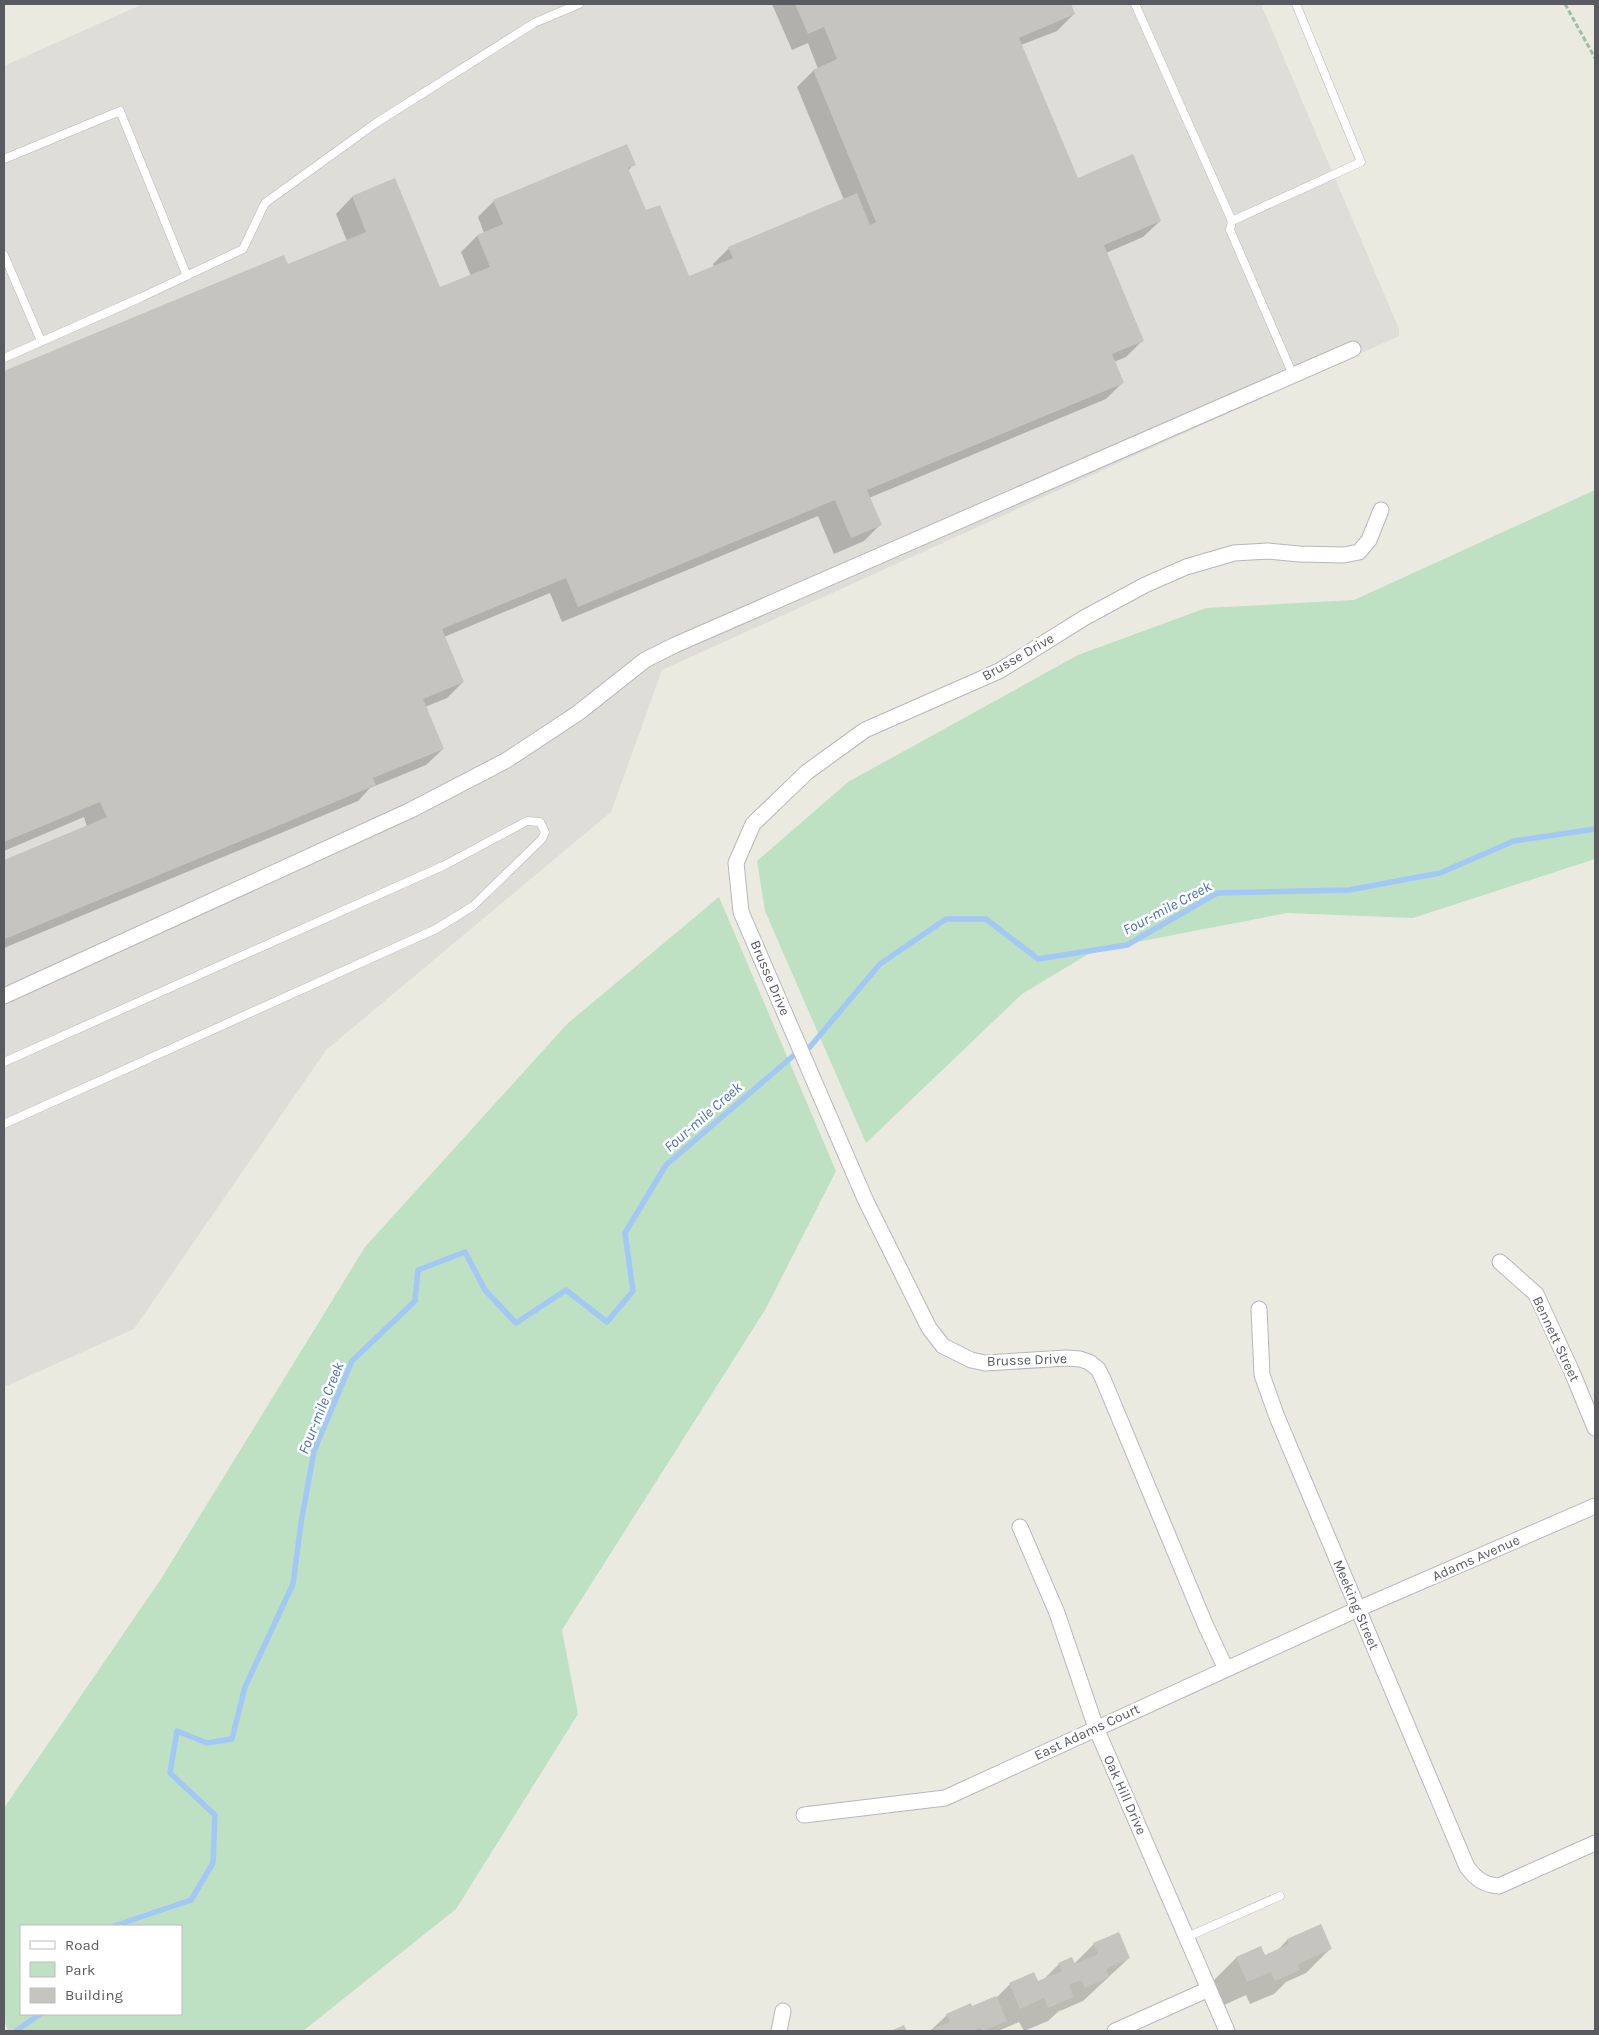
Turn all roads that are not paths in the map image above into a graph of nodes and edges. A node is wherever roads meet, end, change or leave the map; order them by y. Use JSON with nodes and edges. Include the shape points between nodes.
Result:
{"nodes":[{"id":1,"x":579,"y":4,"type":"edge"},
{"id":2,"x":1135,"y":4,"type":"edge"},
{"id":3,"x":1296,"y":4,"type":"edge"},
{"id":4,"x":4,"y":159,"type":"edge"},
{"id":5,"x":1232,"y":221,"type":"junction"},
{"id":6,"x":4,"y":254,"type":"edge"},
{"id":7,"x":187,"y":276,"type":"junction"},
{"id":8,"x":41,"y":341,"type":"junction"},
{"id":9,"x":1353,"y":349,"type":"dead end"},
{"id":10,"x":4,"y":358,"type":"edge"},
{"id":11,"x":1293,"y":375,"type":"junction"},
{"id":12,"x":1381,"y":510,"type":"dead end"},
{"id":13,"x":4,"y":996,"type":"edge"},
{"id":14,"x":4,"y":1062,"type":"edge"},
{"id":15,"x":4,"y":1124,"type":"edge"},
{"id":16,"x":1500,"y":1262,"type":"dead end"},
{"id":17,"x":1259,"y":1309,"type":"dead end"},
{"id":18,"x":1595,"y":1428,"type":"edge"},
{"id":19,"x":1595,"y":1506,"type":"edge"},
{"id":20,"x":1020,"y":1528,"type":"dead end"},
{"id":21,"x":1358,"y":1609,"type":"junction"},
{"id":22,"x":1226,"y":1669,"type":"junction"},
{"id":23,"x":1096,"y":1728,"type":"junction"},
{"id":24,"x":804,"y":1815,"type":"dead end"},
{"id":25,"x":1595,"y":1843,"type":"edge"},
{"id":26,"x":1280,"y":1896,"type":"dead end"},
{"id":27,"x":1187,"y":1937,"type":"junction"},
{"id":28,"x":1209,"y":1989,"type":"junction"},
{"id":29,"x":783,"y":2011,"type":"dead end"},
{"id":30,"x":779,"y":2031,"type":"edge"},
{"id":31,"x":1115,"y":2031,"type":"edge"},
{"id":32,"x":1227,"y":2031,"type":"edge"}],
"edges":[{"from":1,"to":7,"type":"lane","via":[[534,23],[376,123],[264,203],[243,249]]},
{"from":2,"to":5,"type":"lane"},
{"from":3,"to":5,"type":"lane","via":[[1361,162]]},
{"from":4,"to":7,"type":"lane","via":[[120,111]]},
{"from":5,"to":11,"type":"lane","via":[[1230,230]]},
{"from":6,"to":8,"type":"lane"},
{"from":7,"to":8,"type":"lane"},
{"from":8,"to":10,"type":"lane"},
{"from":9,"to":11,"type":"street"},
{"from":11,"to":13,"type":"street","via":[[675,645],[645,660],[578,713],[506,760],[411,810]]},
{"from":12,"to":22,"type":"street","name":"Brusse Drive","via":[[1369,540],[1359,552],[1344,555],[1268,551],[1234,553],[1186,567],[1084,618],[999,671],[865,730],[807,772],[754,824],[736,863],[741,912],[865,1199],[929,1328],[943,1346],[971,1360],[985,1363],[1067,1358],[1090,1362],[1098,1369]]},
{"from":14,"to":15,"type":"lane","via":[[445,865],[527,821],[540,822],[546,832],[473,906],[436,929]]},
{"from":16,"to":18,"type":"street","name":"Bennett Street","via":[[1536,1294]]},
{"from":17,"to":21,"type":"street","name":"Meeking Street","via":[[1262,1375]]},
{"from":19,"to":21,"type":"street","name":"Adams Avenue"},
{"from":20,"to":23,"type":"street","name":"Oak Hill Drive","via":[[1057,1613]]},
{"from":21,"to":22,"type":"street","name":"East Adams Court"},
{"from":21,"to":25,"type":"street","name":"Meeking Street","via":[[1467,1867],[1481,1882],[1499,1886]]},
{"from":22,"to":23,"type":"street","name":"East Adams Court"},
{"from":23,"to":24,"type":"street","name":"East Adams Court","via":[[945,1798]]},
{"from":23,"to":27,"type":"street","name":"Oak Hill Drive"},
{"from":26,"to":27,"type":"lane"},
{"from":27,"to":28,"type":"street","name":"Oak Hill Drive"},
{"from":28,"to":31,"type":"street"},
{"from":28,"to":32,"type":"street","name":"Oak Hill Drive"},
{"from":29,"to":30,"type":"street"}]}
